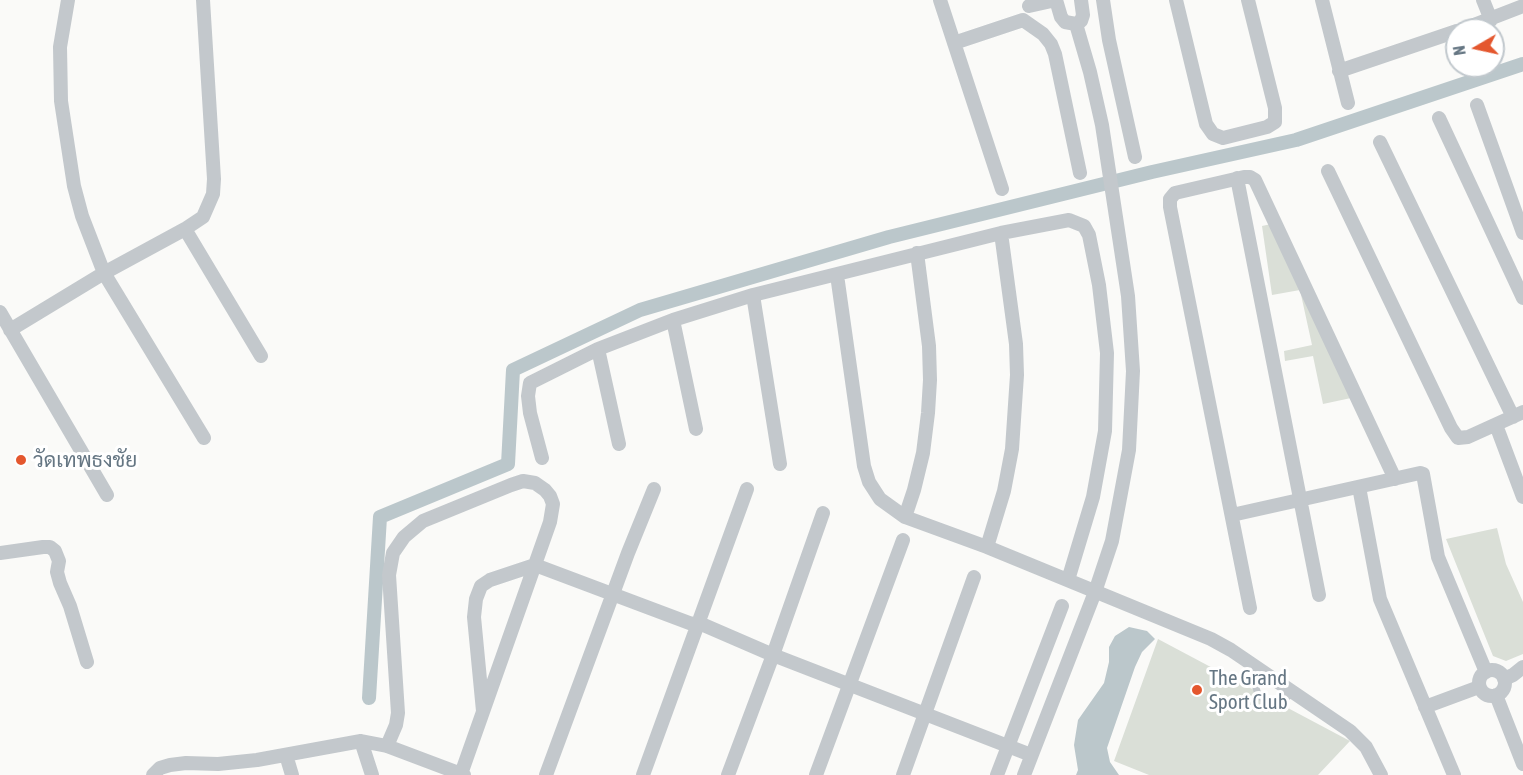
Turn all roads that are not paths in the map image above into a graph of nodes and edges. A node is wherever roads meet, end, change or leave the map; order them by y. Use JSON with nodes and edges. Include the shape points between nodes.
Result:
{"nodes":[{"id":1,"x":68,"y":0,"type":"edge"},
{"id":2,"x":203,"y":0,"type":"edge"},
{"id":3,"x":940,"y":0,"type":"edge"},
{"id":4,"x":1056,"y":0,"type":"edge"},
{"id":5,"x":1103,"y":0,"type":"edge"},
{"id":6,"x":1176,"y":0,"type":"edge"},
{"id":7,"x":1248,"y":0,"type":"edge"},
{"id":8,"x":1323,"y":0,"type":"edge"},
{"id":9,"x":1483,"y":0,"type":"edge"},
{"id":10,"x":1030,"y":3,"type":"edge"},
{"id":11,"x":1082,"y":3,"type":"edge"},
{"id":12,"x":1523,"y":6,"type":"edge"},
{"id":13,"x":1061,"y":17,"type":"junction"},
{"id":14,"x":1490,"y":18,"type":"edge"},
{"id":15,"x":1496,"y":18,"type":"edge"},
{"id":16,"x":1030,"y":23,"type":"junction"},
{"id":17,"x":1076,"y":24,"type":"junction"},
{"id":18,"x":1445,"y":35,"type":"edge"},
{"id":19,"x":954,"y":43,"type":"junction"},
{"id":20,"x":1339,"y":71,"type":"junction"},
{"id":21,"x":1348,"y":103,"type":"dead end"},
{"id":22,"x":1477,"y":105,"type":"dead end"},
{"id":23,"x":1439,"y":118,"type":"dead end"},
{"id":24,"x":1380,"y":142,"type":"dead end"},
{"id":25,"x":1135,"y":157,"type":"dead end"},
{"id":26,"x":1328,"y":171,"type":"dead end"},
{"id":27,"x":1080,"y":173,"type":"dead end"},
{"id":28,"x":1237,"y":178,"type":"junction"},
{"id":29,"x":1002,"y":189,"type":"dead end"},
{"id":30,"x":185,"y":230,"type":"junction"},
{"id":31,"x":1001,"y":233,"type":"junction"},
{"id":32,"x":1523,"y":233,"type":"edge"},
{"id":33,"x":916,"y":253,"type":"junction"},
{"id":34,"x":104,"y":273,"type":"junction"},
{"id":35,"x":837,"y":274,"type":"junction"},
{"id":36,"x":753,"y":295,"type":"junction"},
{"id":37,"x":1523,"y":298,"type":"edge"},
{"id":38,"x":0,"y":312,"type":"edge"},
{"id":39,"x":673,"y":320,"type":"junction"},
{"id":40,"x":10,"y":330,"type":"junction"},
{"id":41,"x":598,"y":349,"type":"junction"},
{"id":42,"x":261,"y":356,"type":"dead end"},
{"id":43,"x":1518,"y":415,"type":"edge"},
{"id":44,"x":1496,"y":424,"type":"junction"},
{"id":45,"x":696,"y":429,"type":"dead end"},
{"id":46,"x":204,"y":438,"type":"dead end"},
{"id":47,"x":619,"y":444,"type":"dead end"},
{"id":48,"x":542,"y":458,"type":"dead end"},
{"id":49,"x":780,"y":464,"type":"dead end"},
{"id":50,"x":1395,"y":478,"type":"junction"},
{"id":51,"x":1359,"y":487,"type":"junction"},
{"id":52,"x":654,"y":489,"type":"dead end"},
{"id":53,"x":747,"y":489,"type":"dead end"},
{"id":54,"x":107,"y":495,"type":"dead end"},
{"id":55,"x":1523,"y":496,"type":"edge"},
{"id":56,"x":1301,"y":500,"type":"junction"},
{"id":57,"x":823,"y":513,"type":"dead end"},
{"id":58,"x":1232,"y":515,"type":"junction"},
{"id":59,"x":905,"y":517,"type":"junction"},
{"id":60,"x":903,"y":540,"type":"dead end"},
{"id":61,"x":987,"y":547,"type":"junction"},
{"id":62,"x":0,"y":553,"type":"edge"},
{"id":63,"x":535,"y":565,"type":"junction"},
{"id":64,"x":974,"y":577,"type":"dead end"},
{"id":65,"x":1068,"y":580,"type":"junction"},
{"id":66,"x":1095,"y":592,"type":"junction"},
{"id":67,"x":613,"y":595,"type":"junction"},
{"id":68,"x":1319,"y":595,"type":"dead end"},
{"id":69,"x":1062,"y":606,"type":"dead end"},
{"id":70,"x":1250,"y":608,"type":"dead end"},
{"id":71,"x":699,"y":623,"type":"junction"},
{"id":72,"x":773,"y":655,"type":"junction"},
{"id":73,"x":87,"y":662,"type":"dead end"},
{"id":74,"x":1255,"y":666,"type":"junction"},
{"id":75,"x":1486,"y":672,"type":"junction"},
{"id":76,"x":1516,"y":674,"type":"edge"},
{"id":77,"x":848,"y":684,"type":"junction"},
{"id":78,"x":1479,"y":687,"type":"junction"},
{"id":79,"x":1294,"y":693,"type":"junction"},
{"id":80,"x":1496,"y":695,"type":"junction"},
{"id":81,"x":1425,"y":707,"type":"junction"},
{"id":82,"x":483,"y":711,"type":"junction"},
{"id":83,"x":924,"y":714,"type":"junction"},
{"id":84,"x":361,"y":741,"type":"junction"},
{"id":85,"x":1008,"y":745,"type":"junction"},
{"id":86,"x":387,"y":746,"type":"junction"},
{"id":87,"x":286,"y":755,"type":"junction"},
{"id":88,"x":1031,"y":755,"type":"junction"},
{"id":89,"x":1523,"y":764,"type":"edge"},
{"id":90,"x":220,"y":769,"type":"edge"},
{"id":91,"x":462,"y":774,"type":"edge"},
{"id":92,"x":153,"y":775,"type":"edge"},
{"id":93,"x":292,"y":775,"type":"edge"},
{"id":94,"x":372,"y":775,"type":"edge"},
{"id":95,"x":546,"y":775,"type":"edge"},
{"id":96,"x":643,"y":775,"type":"edge"},
{"id":97,"x":728,"y":775,"type":"edge"},
{"id":98,"x":816,"y":775,"type":"edge"},
{"id":99,"x":903,"y":775,"type":"edge"},
{"id":100,"x":997,"y":775,"type":"edge"},
{"id":101,"x":1024,"y":775,"type":"edge"},
{"id":102,"x":1381,"y":775,"type":"edge"},
{"id":103,"x":1454,"y":775,"type":"edge"}],
"edges":[{"from":1,"to":34,"type":"street","via":[[60,76],[65,137],[82,216]]},
{"from":2,"to":30,"type":"street","via":[[213,187],[203,217]]},
{"from":3,"to":19,"type":"street"},
{"from":4,"to":10,"type":"street"},
{"from":4,"to":13,"type":"street"},
{"from":5,"to":11,"type":"street"},
{"from":5,"to":25,"type":"street"},
{"from":6,"to":7,"type":"street","via":[[1206,124],[1213,134],[1223,138],[1275,122],[1275,108]]},
{"from":8,"to":20,"type":"street"},
{"from":9,"to":14,"type":"street"},
{"from":10,"to":16,"type":"street"},
{"from":11,"to":17,"type":"street","via":[[1081,21]]},
{"from":12,"to":15,"type":"street"},
{"from":13,"to":16,"type":"street"},
{"from":13,"to":17,"type":"street"},
{"from":16,"to":19,"type":"street"},
{"from":16,"to":27,"type":"street","via":[[1051,44],[1055,54]]},
{"from":17,"to":66,"type":"street","via":[[1102,124],[1132,336],[1130,440],[1112,541]]},
{"from":18,"to":20,"type":"street"},
{"from":19,"to":29,"type":"street"},
{"from":20,"to":21,"type":"street"},
{"from":22,"to":32,"type":"street"},
{"from":23,"to":37,"type":"street"},
{"from":24,"to":43,"type":"street"},
{"from":26,"to":44,"type":"street","via":[[1451,428],[1458,438]]},
{"from":28,"to":50,"type":"street","via":[[1250,177],[1258,184]]},
{"from":28,"to":56,"type":"street"},
{"from":28,"to":58,"type":"street","via":[[1180,191],[1169,202]]},
{"from":30,"to":34,"type":"street"},
{"from":30,"to":42,"type":"street"},
{"from":31,"to":33,"type":"street"},
{"from":31,"to":61,"type":"street","via":[[1017,375],[1012,449]]},
{"from":31,"to":65,"type":"street","via":[[1069,220],[1084,226],[1095,265],[1107,352],[1105,431],[1093,497]]},
{"from":33,"to":35,"type":"street"},
{"from":33,"to":59,"type":"street","via":[[930,380],[923,453]]},
{"from":34,"to":40,"type":"street"},
{"from":34,"to":46,"type":"street"},
{"from":35,"to":36,"type":"street"},
{"from":35,"to":59,"type":"street","via":[[864,466],[880,499]]},
{"from":36,"to":39,"type":"street"},
{"from":36,"to":49,"type":"street"},
{"from":38,"to":40,"type":"street"},
{"from":39,"to":41,"type":"street"},
{"from":39,"to":45,"type":"street"},
{"from":40,"to":54,"type":"street"},
{"from":41,"to":47,"type":"street"},
{"from":41,"to":48,"type":"street","via":[[530,383],[530,413]]},
{"from":43,"to":44,"type":"street"},
{"from":44,"to":55,"type":"street"},
{"from":50,"to":51,"type":"street"},
{"from":50,"to":75,"type":"street","via":[[1420,473],[1425,477],[1438,557]]},
{"from":51,"to":56,"type":"street"},
{"from":51,"to":81,"type":"street","via":[[1380,599]]},
{"from":52,"to":67,"type":"street"},
{"from":53,"to":71,"type":"street"},
{"from":56,"to":58,"type":"street"},
{"from":56,"to":68,"type":"street"},
{"from":57,"to":72,"type":"street"},
{"from":58,"to":70,"type":"street"},
{"from":59,"to":61,"type":"street"},
{"from":60,"to":77,"type":"street"},
{"from":61,"to":65,"type":"street"},
{"from":62,"to":73,"type":"street","via":[[43,547],[55,551],[60,583]]},
{"from":63,"to":67,"type":"street"},
{"from":63,"to":82,"type":"street"},
{"from":63,"to":82,"type":"street","via":[[490,579],[481,586],[476,599],[474,617]]},
{"from":63,"to":86,"type":"street","via":[[553,504],[545,490],[535,483],[511,485],[423,521],[404,537],[393,553],[389,575],[398,713]]},
{"from":64,"to":83,"type":"street"},
{"from":65,"to":66,"type":"street"},
{"from":66,"to":74,"type":"street","via":[[1211,639]]},
{"from":66,"to":88,"type":"street"},
{"from":67,"to":71,"type":"street","via":[[692,624]]},
{"from":67,"to":95,"type":"street"},
{"from":69,"to":85,"type":"street"},
{"from":71,"to":72,"type":"street"},
{"from":71,"to":96,"type":"street"},
{"from":72,"to":77,"type":"street"},
{"from":72,"to":97,"type":"street"},
{"from":74,"to":79,"type":"street"},
{"from":74,"to":79,"type":"lane","via":[[1254,682],[1264,700],[1280,701]]},
{"from":75,"to":76,"type":"street"},
{"from":75,"to":78,"type":"street"},
{"from":76,"to":80,"type":"street"},
{"from":77,"to":83,"type":"street"},
{"from":77,"to":98,"type":"street"},
{"from":78,"to":80,"type":"street","via":[[1487,696]]},
{"from":78,"to":81,"type":"street"},
{"from":79,"to":102,"type":"street","via":[[1350,731],[1366,747]]},
{"from":80,"to":89,"type":"street"},
{"from":81,"to":103,"type":"street"},
{"from":82,"to":91,"type":"street"},
{"from":83,"to":85,"type":"street"},
{"from":83,"to":99,"type":"street"},
{"from":84,"to":86,"type":"street"},
{"from":84,"to":87,"type":"street"},
{"from":84,"to":94,"type":"street"},
{"from":85,"to":88,"type":"street"},
{"from":85,"to":100,"type":"street"},
{"from":86,"to":91,"type":"street"},
{"from":87,"to":90,"type":"street"},
{"from":87,"to":93,"type":"street"},
{"from":88,"to":101,"type":"street"},
{"from":90,"to":92,"type":"street","via":[[186,763],[170,765]]}]}
